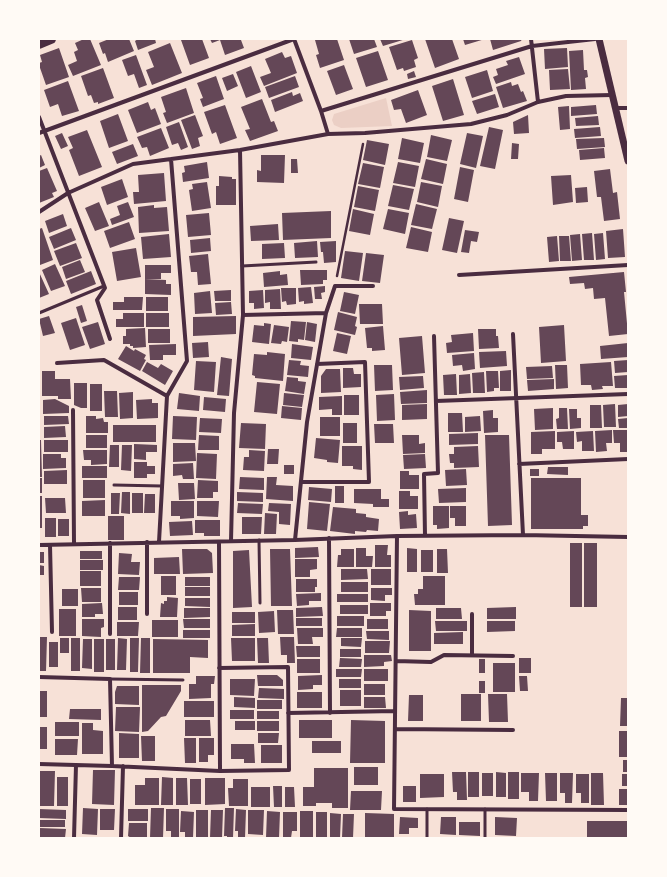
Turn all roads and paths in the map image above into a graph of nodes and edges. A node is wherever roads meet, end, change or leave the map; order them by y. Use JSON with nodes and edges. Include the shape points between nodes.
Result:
{"nodes":[{"id":1,"x":51,"y":39,"type":"edge"},
{"id":2,"x":531,"y":39,"type":"edge"},
{"id":3,"x":595,"y":39,"type":"edge"},
{"id":4,"x":599,"y":39,"type":"edge"},
{"id":5,"x":39,"y":44,"type":"edge"},
{"id":6,"x":532,"y":46,"type":"junction"},
{"id":7,"x":612,"y":95,"type":"junction"},
{"id":8,"x":538,"y":102,"type":"junction"},
{"id":9,"x":615,"y":108,"type":"junction"},
{"id":10,"x":628,"y":108,"type":"edge"},
{"id":11,"x":321,"y":111,"type":"junction"},
{"id":12,"x":39,"y":117,"type":"edge"},
{"id":13,"x":45,"y":131,"type":"junction"},
{"id":14,"x":39,"y":133,"type":"edge"},
{"id":15,"x":365,"y":133,"type":"junction"},
{"id":16,"x":328,"y":134,"type":"junction"},
{"id":17,"x":240,"y":150,"type":"junction"},
{"id":18,"x":171,"y":159,"type":"junction"},
{"id":19,"x":628,"y":161,"type":"edge"},
{"id":20,"x":68,"y":193,"type":"junction"},
{"id":21,"x":39,"y":212,"type":"edge"},
{"id":22,"x":316,"y":262,"type":"dead end"},
{"id":23,"x":628,"y":265,"type":"edge"},
{"id":24,"x":242,"y":266,"type":"junction"},
{"id":25,"x":459,"y":275,"type":"dead end"},
{"id":26,"x":104,"y":286,"type":"junction"},
{"id":27,"x":335,"y":286,"type":"junction"},
{"id":28,"x":373,"y":286,"type":"dead end"},
{"id":29,"x":39,"y":313,"type":"edge"},
{"id":30,"x":326,"y":313,"type":"junction"},
{"id":31,"x":243,"y":315,"type":"junction"},
{"id":32,"x":513,"y":334,"type":"dead end"},
{"id":33,"x":434,"y":336,"type":"dead end"},
{"id":34,"x":110,"y":339,"type":"dead end"},
{"id":35,"x":57,"y":363,"type":"dead end"},
{"id":36,"x":317,"y":364,"type":"junction"},
{"id":37,"x":628,"y":394,"type":"edge"},
{"id":38,"x":167,"y":396,"type":"junction"},
{"id":39,"x":516,"y":398,"type":"junction"},
{"id":40,"x":436,"y":401,"type":"junction"},
{"id":41,"x":73,"y":410,"type":"dead end"},
{"id":42,"x":628,"y":459,"type":"edge"},
{"id":43,"x":519,"y":464,"type":"junction"},
{"id":44,"x":301,"y":482,"type":"junction"},
{"id":45,"x":114,"y":485,"type":"dead end"},
{"id":46,"x":162,"y":486,"type":"junction"},
{"id":47,"x":523,"y":535,"type":"junction"},
{"id":48,"x":397,"y":536,"type":"junction"},
{"id":49,"x":425,"y":536,"type":"junction"},
{"id":50,"x":628,"y":537,"type":"edge"},
{"id":51,"x":329,"y":538,"type":"junction"},
{"id":52,"x":259,"y":540,"type":"junction"},
{"id":53,"x":296,"y":540,"type":"junction"},
{"id":54,"x":231,"y":541,"type":"junction"},
{"id":55,"x":147,"y":542,"type":"junction"},
{"id":56,"x":159,"y":542,"type":"junction"},
{"id":57,"x":219,"y":542,"type":"junction"},
{"id":58,"x":110,"y":543,"type":"junction"},
{"id":59,"x":74,"y":544,"type":"junction"},
{"id":60,"x":39,"y":545,"type":"edge"},
{"id":61,"x":50,"y":545,"type":"junction"},
{"id":62,"x":260,"y":603,"type":"dead end"},
{"id":63,"x":147,"y":614,"type":"dead end"},
{"id":64,"x":472,"y":614,"type":"dead end"},
{"id":65,"x":52,"y":632,"type":"dead end"},
{"id":66,"x":110,"y":634,"type":"dead end"},
{"id":67,"x":472,"y":655,"type":"junction"},
{"id":68,"x":512,"y":656,"type":"dead end"},
{"id":69,"x":396,"y":661,"type":"junction"},
{"id":70,"x":219,"y":668,"type":"junction"},
{"id":71,"x":39,"y":677,"type":"edge"},
{"id":72,"x":110,"y":679,"type":"junction"},
{"id":73,"x":183,"y":680,"type":"dead end"},
{"id":74,"x":395,"y":711,"type":"junction"},
{"id":75,"x":288,"y":713,"type":"junction"},
{"id":76,"x":330,"y":713,"type":"junction"},
{"id":77,"x":395,"y":729,"type":"junction"},
{"id":78,"x":513,"y":730,"type":"dead end"},
{"id":79,"x":39,"y":764,"type":"edge"},
{"id":80,"x":76,"y":765,"type":"junction"},
{"id":81,"x":112,"y":766,"type":"junction"},
{"id":82,"x":123,"y":766,"type":"junction"},
{"id":83,"x":220,"y":770,"type":"junction"},
{"id":84,"x":427,"y":809,"type":"junction"},
{"id":85,"x":485,"y":809,"type":"junction"},
{"id":86,"x":628,"y":810,"type":"edge"},
{"id":87,"x":74,"y":838,"type":"edge"},
{"id":88,"x":121,"y":838,"type":"edge"},
{"id":89,"x":426,"y":838,"type":"edge"},
{"id":90,"x":485,"y":838,"type":"edge"}],
"edges":[{"from":1,"to":5,"type":"main road"},
{"from":2,"to":6,"type":"street"},
{"from":3,"to":6,"type":"street"},
{"from":4,"to":7,"type":"street"},
{"from":6,"to":8,"type":"street"},
{"from":6,"to":11,"type":"street"},
{"from":7,"to":8,"type":"street","via":[[566,96]]},
{"from":7,"to":9,"type":"street"},
{"from":8,"to":15,"type":"street","via":[[507,115],[471,124]]},
{"from":9,"to":10,"type":"street"},
{"from":9,"to":19,"type":"street"},
{"from":11,"to":13,"type":"street","via":[[294,39]]},
{"from":11,"to":16,"type":"street"},
{"from":12,"to":13,"type":"street"},
{"from":13,"to":14,"type":"street"},
{"from":13,"to":20,"type":"street"},
{"from":15,"to":16,"type":"street"},
{"from":15,"to":27,"type":"path"},
{"from":16,"to":17,"type":"street"},
{"from":17,"to":18,"type":"street"},
{"from":17,"to":24,"type":"street"},
{"from":18,"to":20,"type":"street","via":[[133,164]]},
{"from":18,"to":38,"type":"street","via":[[187,361]]},
{"from":20,"to":21,"type":"street"},
{"from":20,"to":26,"type":"street"},
{"from":22,"to":24,"type":"lane"},
{"from":23,"to":25,"type":"street"},
{"from":24,"to":31,"type":"street"},
{"from":26,"to":29,"type":"lane"},
{"from":26,"to":34,"type":"street","via":[[97,300]]},
{"from":27,"to":28,"type":"street"},
{"from":27,"to":30,"type":"street"},
{"from":30,"to":31,"type":"street"},
{"from":30,"to":36,"type":"street"},
{"from":31,"to":54,"type":"street","via":[[234,412]]},
{"from":32,"to":39,"type":"street"},
{"from":33,"to":40,"type":"street"},
{"from":35,"to":38,"type":"street","via":[[104,360]]},
{"from":36,"to":44,"type":"street","via":[[307,422]]},
{"from":36,"to":44,"type":"street","via":[[366,362],[369,482]]},
{"from":37,"to":39,"type":"street"},
{"from":38,"to":46,"type":"street"},
{"from":39,"to":40,"type":"street"},
{"from":39,"to":43,"type":"street"},
{"from":40,"to":49,"type":"street","via":[[438,473],[424,474]]},
{"from":41,"to":59,"type":"street"},
{"from":42,"to":43,"type":"street"},
{"from":43,"to":47,"type":"street"},
{"from":44,"to":53,"type":"street"},
{"from":45,"to":46,"type":"lane"},
{"from":46,"to":56,"type":"street"},
{"from":47,"to":49,"type":"street"},
{"from":47,"to":50,"type":"street"},
{"from":48,"to":49,"type":"street"},
{"from":48,"to":51,"type":"street"},
{"from":48,"to":69,"type":"street"},
{"from":51,"to":53,"type":"street"},
{"from":51,"to":76,"type":"street"},
{"from":52,"to":53,"type":"street"},
{"from":52,"to":54,"type":"street"},
{"from":52,"to":62,"type":"lane"},
{"from":54,"to":57,"type":"street"},
{"from":55,"to":56,"type":"street"},
{"from":55,"to":58,"type":"street"},
{"from":55,"to":63,"type":"street"},
{"from":56,"to":57,"type":"street"},
{"from":57,"to":70,"type":"street"},
{"from":58,"to":59,"type":"street"},
{"from":58,"to":66,"type":"street"},
{"from":59,"to":61,"type":"street"},
{"from":60,"to":61,"type":"street"},
{"from":61,"to":65,"type":"street"},
{"from":64,"to":67,"type":"street"},
{"from":67,"to":68,"type":"street"},
{"from":67,"to":69,"type":"street","via":[[444,655],[431,662]]},
{"from":69,"to":74,"type":"street"},
{"from":70,"to":75,"type":"street","via":[[288,667]]},
{"from":70,"to":83,"type":"street"},
{"from":71,"to":72,"type":"street"},
{"from":72,"to":73,"type":"lane"},
{"from":72,"to":81,"type":"street"},
{"from":74,"to":76,"type":"street"},
{"from":74,"to":77,"type":"street"},
{"from":75,"to":76,"type":"street"},
{"from":75,"to":83,"type":"street","via":[[289,770]]},
{"from":77,"to":78,"type":"street"},
{"from":77,"to":84,"type":"street","via":[[394,809]]},
{"from":79,"to":80,"type":"street"},
{"from":80,"to":81,"type":"street"},
{"from":80,"to":87,"type":"street"},
{"from":81,"to":82,"type":"street"},
{"from":82,"to":83,"type":"street"},
{"from":82,"to":88,"type":"street"},
{"from":84,"to":85,"type":"street"},
{"from":84,"to":89,"type":"lane"},
{"from":85,"to":86,"type":"street"},
{"from":85,"to":90,"type":"lane"}]}
